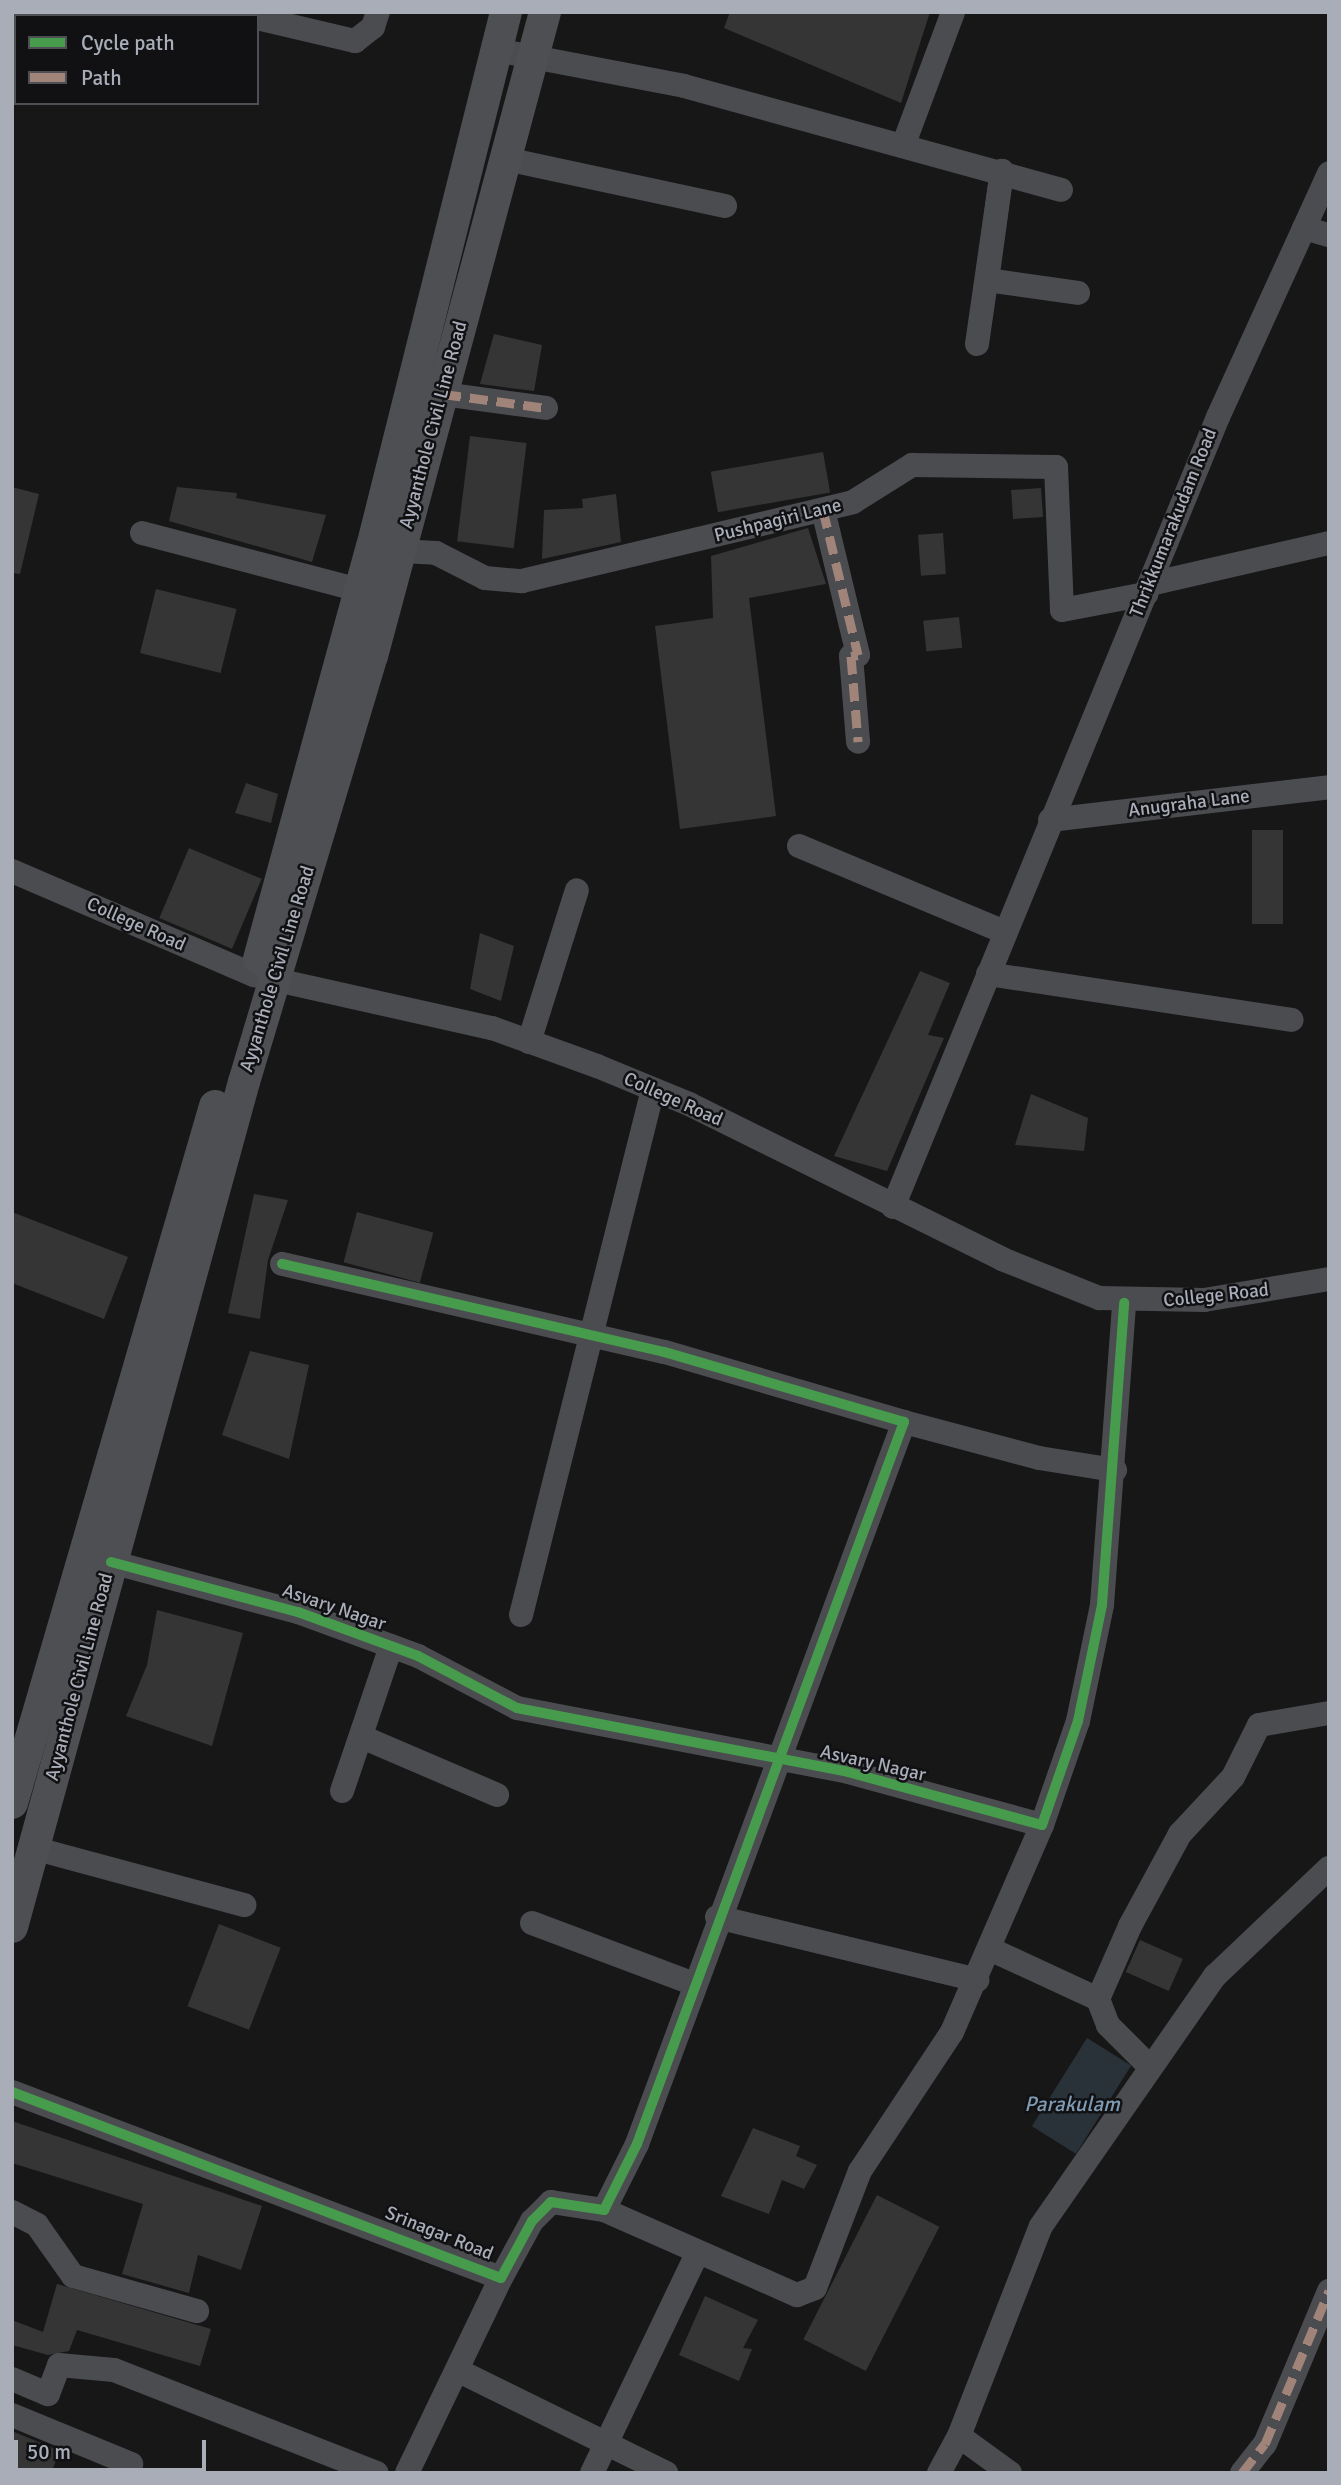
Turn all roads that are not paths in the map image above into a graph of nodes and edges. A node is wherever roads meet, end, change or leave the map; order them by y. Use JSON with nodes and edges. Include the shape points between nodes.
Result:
{"nodes":[{"id":1,"x":378,"y":12,"type":"edge"},
{"id":2,"x":506,"y":12,"type":"edge"},
{"id":3,"x":545,"y":12,"type":"edge"},
{"id":4,"x":953,"y":12,"type":"edge"},
{"id":5,"x":259,"y":18,"type":"edge"},
{"id":6,"x":496,"y":50,"type":"junction"},
{"id":7,"x":534,"y":56,"type":"junction"},
{"id":8,"x":903,"y":146,"type":"junction"},
{"id":9,"x":506,"y":159,"type":"junction"},
{"id":10,"x":1002,"y":171,"type":"junction"},
{"id":11,"x":1329,"y":173,"type":"edge"},
{"id":12,"x":1061,"y":190,"type":"dead end"},
{"id":13,"x":725,"y":206,"type":"dead end"},
{"id":14,"x":1304,"y":228,"type":"junction"},
{"id":15,"x":1329,"y":234,"type":"edge"},
{"id":16,"x":1078,"y":293,"type":"dead end"},
{"id":17,"x":977,"y":344,"type":"dead end"},
{"id":18,"x":408,"y":404,"type":"junction"},
{"id":19,"x":440,"y":404,"type":"junction"},
{"id":20,"x":546,"y":408,"type":"dead end"},
{"id":21,"x":823,"y":510,"type":"junction"},
{"id":22,"x":142,"y":533,"type":"dead end"},
{"id":23,"x":1329,"y":544,"type":"edge"},
{"id":24,"x":400,"y":551,"type":"junction"},
{"id":25,"x":1148,"y":589,"type":"junction"},
{"id":26,"x":360,"y":590,"type":"junction"},
{"id":27,"x":858,"y":742,"type":"dead end"},
{"id":28,"x":1329,"y":787,"type":"edge"},
{"id":29,"x":1050,"y":820,"type":"junction"},
{"id":30,"x":799,"y":846,"type":"dead end"},
{"id":31,"x":12,"y":871,"type":"edge"},
{"id":32,"x":577,"y":890,"type":"dead end"},
{"id":33,"x":1004,"y":933,"type":"junction"},
{"id":34,"x":988,"y":974,"type":"junction"},
{"id":35,"x":264,"y":977,"type":"junction"},
{"id":36,"x":1292,"y":1020,"type":"dead end"},
{"id":37,"x":529,"y":1042,"type":"junction"},
{"id":38,"x":653,"y":1089,"type":"junction"},
{"id":39,"x":893,"y":1207,"type":"junction"},
{"id":40,"x":282,"y":1264,"type":"dead end"},
{"id":41,"x":1329,"y":1279,"type":"edge"},
{"id":42,"x":1124,"y":1303,"type":"junction"},
{"id":43,"x":589,"y":1338,"type":"junction"},
{"id":44,"x":904,"y":1422,"type":"junction"},
{"id":45,"x":1115,"y":1470,"type":"junction"},
{"id":46,"x":111,"y":1562,"type":"junction"},
{"id":47,"x":521,"y":1615,"type":"dead end"},
{"id":48,"x":391,"y":1646,"type":"junction"},
{"id":49,"x":1329,"y":1713,"type":"edge"},
{"id":50,"x":362,"y":1737,"type":"junction"},
{"id":51,"x":776,"y":1762,"type":"junction"},
{"id":52,"x":342,"y":1791,"type":"dead end"},
{"id":53,"x":497,"y":1795,"type":"dead end"},
{"id":54,"x":12,"y":1804,"type":"edge"},
{"id":55,"x":1042,"y":1825,"type":"junction"},
{"id":56,"x":33,"y":1848,"type":"junction"},
{"id":57,"x":1329,"y":1868,"type":"edge"},
{"id":58,"x":244,"y":1905,"type":"dead end"},
{"id":59,"x":716,"y":1917,"type":"junction"},
{"id":60,"x":532,"y":1923,"type":"dead end"},
{"id":61,"x":12,"y":1927,"type":"edge"},
{"id":62,"x":992,"y":1950,"type":"junction"},
{"id":63,"x":978,"y":1980,"type":"junction"},
{"id":64,"x":694,"y":1984,"type":"junction"},
{"id":65,"x":1098,"y":1998,"type":"junction"},
{"id":66,"x":1149,"y":2066,"type":"junction"},
{"id":67,"x":12,"y":2092,"type":"edge"},
{"id":68,"x":604,"y":2210,"type":"junction"},
{"id":69,"x":12,"y":2212,"type":"edge"},
{"id":70,"x":698,"y":2252,"type":"junction"},
{"id":71,"x":501,"y":2278,"type":"junction"},
{"id":72,"x":1329,"y":2291,"type":"edge"},
{"id":73,"x":197,"y":2311,"type":"dead end"},
{"id":74,"x":459,"y":2371,"type":"junction"},
{"id":75,"x":12,"y":2379,"type":"edge"},
{"id":76,"x":12,"y":2415,"type":"edge"},
{"id":77,"x":959,"y":2436,"type":"junction"},
{"id":78,"x":604,"y":2443,"type":"junction"},
{"id":79,"x":131,"y":2464,"type":"dead end"},
{"id":80,"x":377,"y":2473,"type":"edge"},
{"id":81,"x":407,"y":2473,"type":"edge"},
{"id":82,"x":592,"y":2473,"type":"edge"},
{"id":83,"x":666,"y":2473,"type":"edge"},
{"id":84,"x":939,"y":2473,"type":"edge"},
{"id":85,"x":1010,"y":2473,"type":"edge"},
{"id":86,"x":1242,"y":2473,"type":"edge"}],
"edges":[{"from":1,"to":5,"type":"street","via":[[373,27],[355,41]]},
{"from":2,"to":6,"type":"main road","name":"Ayyanthole Civil Line Road"},
{"from":3,"to":7,"type":"main road","name":"Ayyanthole Civil Line Road"},
{"from":4,"to":8,"type":"street"},
{"from":6,"to":7,"type":"street"},
{"from":6,"to":18,"type":"main road","name":"Ayyanthole Civil Line Road"},
{"from":7,"to":8,"type":"street","via":[[684,86]]},
{"from":7,"to":9,"type":"main road","name":"Ayyanthole Civil Line Road"},
{"from":8,"to":10,"type":"street"},
{"from":9,"to":13,"type":"street"},
{"from":9,"to":19,"type":"main road","name":"Ayyanthole Civil Line Road"},
{"from":10,"to":12,"type":"street"},
{"from":10,"to":16,"type":"street","via":[[987,280]]},
{"from":10,"to":17,"type":"street"},
{"from":11,"to":14,"type":"street","name":"Thrikkumarakudam Road"},
{"from":14,"to":15,"type":"street"},
{"from":14,"to":25,"type":"street","name":"Thrikkumarakudam Road"},
{"from":18,"to":19,"type":"main road"},
{"from":18,"to":26,"type":"main road","name":"Ayyanthole Civil Line Road"},
{"from":19,"to":20,"type":"street"},
{"from":19,"to":24,"type":"main road","name":"Ayyanthole Civil Line Road"},
{"from":21,"to":24,"type":"street","name":"Pushpagiri Lane","via":[[522,581],[485,578],[449,556]]},
{"from":21,"to":25,"type":"street","name":"Pushpagiri Lane","via":[[853,502],[912,466],[1056,467],[1062,610]]},
{"from":21,"to":27,"type":"street","via":[[858,654],[851,656]]},
{"from":22,"to":26,"type":"street"},
{"from":23,"to":25,"type":"street"},
{"from":24,"to":35,"type":"main road","name":"Ayyanthole Civil Line Road"},
{"from":25,"to":29,"type":"street","name":"Thrikkumarakudam Road"},
{"from":26,"to":35,"type":"main road","name":"Ayyanthole Civil Line Road"},
{"from":28,"to":29,"type":"street","name":"Anugraha Lane"},
{"from":29,"to":33,"type":"street","name":"Thrikkumarakudam Road"},
{"from":30,"to":33,"type":"street"},
{"from":31,"to":35,"type":"street","name":"College Road"},
{"from":32,"to":37,"type":"street"},
{"from":33,"to":34,"type":"street","name":"Thrikkumarakudam Road"},
{"from":34,"to":36,"type":"street"},
{"from":34,"to":39,"type":"street","name":"Thrikkumarakudam Road"},
{"from":35,"to":37,"type":"street","name":"College Road"},
{"from":35,"to":46,"type":"main road","name":"Ayyanthole Civil Line Road"},
{"from":35,"to":54,"type":"main road","via":[[48,1662]]},
{"from":37,"to":38,"type":"street","name":"College Road"},
{"from":38,"to":39,"type":"street","name":"College Road"},
{"from":38,"to":43,"type":"street"},
{"from":39,"to":42,"type":"street","name":"College Road","via":[[1002,1259]]},
{"from":40,"to":43,"type":"street"},
{"from":41,"to":42,"type":"street","name":"College Road","via":[[1204,1300]]},
{"from":42,"to":45,"type":"street"},
{"from":43,"to":44,"type":"street","via":[[664,1352]]},
{"from":43,"to":47,"type":"street"},
{"from":44,"to":45,"type":"street","via":[[1039,1458]]},
{"from":44,"to":51,"type":"street"},
{"from":45,"to":55,"type":"street","via":[[1102,1605],[1078,1721]]},
{"from":46,"to":48,"type":"street","name":"Asvary Nagar","via":[[298,1612]]},
{"from":46,"to":56,"type":"main road","name":"Ayyanthole Civil Line Road"},
{"from":48,"to":50,"type":"street"},
{"from":48,"to":51,"type":"street","name":"Asvary Nagar","via":[[517,1708]]},
{"from":49,"to":65,"type":"street","via":[[1259,1725],[1233,1777],[1180,1834]]},
{"from":50,"to":52,"type":"street"},
{"from":50,"to":53,"type":"street"},
{"from":51,"to":55,"type":"street","name":"Asvary Nagar","via":[[848,1772]]},
{"from":51,"to":59,"type":"street"},
{"from":55,"to":62,"type":"street"},
{"from":56,"to":58,"type":"street"},
{"from":56,"to":61,"type":"main road","name":"Ayyanthole Civil Line Road"},
{"from":57,"to":66,"type":"street","via":[[1215,1976]]},
{"from":59,"to":63,"type":"street"},
{"from":59,"to":64,"type":"street"},
{"from":60,"to":64,"type":"street"},
{"from":62,"to":63,"type":"street"},
{"from":62,"to":65,"type":"street"},
{"from":63,"to":70,"type":"street","via":[[901,2116],[860,2171],[815,2288],[797,2295]]},
{"from":64,"to":68,"type":"street","via":[[637,2144]]},
{"from":65,"to":66,"type":"street","via":[[1108,2025]]},
{"from":66,"to":77,"type":"street","via":[[1041,2226]]},
{"from":67,"to":71,"type":"street","name":"Srinagar Road"},
{"from":68,"to":70,"type":"street"},
{"from":68,"to":71,"type":"street","name":"Srinagar Road","via":[[551,2202],[532,2221]]},
{"from":69,"to":73,"type":"street","via":[[37,2225],[73,2276]]},
{"from":70,"to":78,"type":"street"},
{"from":71,"to":74,"type":"street"},
{"from":72,"to":86,"type":"street","via":[[1265,2444]]},
{"from":74,"to":78,"type":"street"},
{"from":74,"to":81,"type":"street"},
{"from":75,"to":80,"type":"street","via":[[48,2394],[58,2365],[114,2370]]},
{"from":76,"to":79,"type":"street"},
{"from":77,"to":84,"type":"street"},
{"from":77,"to":85,"type":"street"},
{"from":78,"to":82,"type":"street"},
{"from":78,"to":83,"type":"street"}]}
